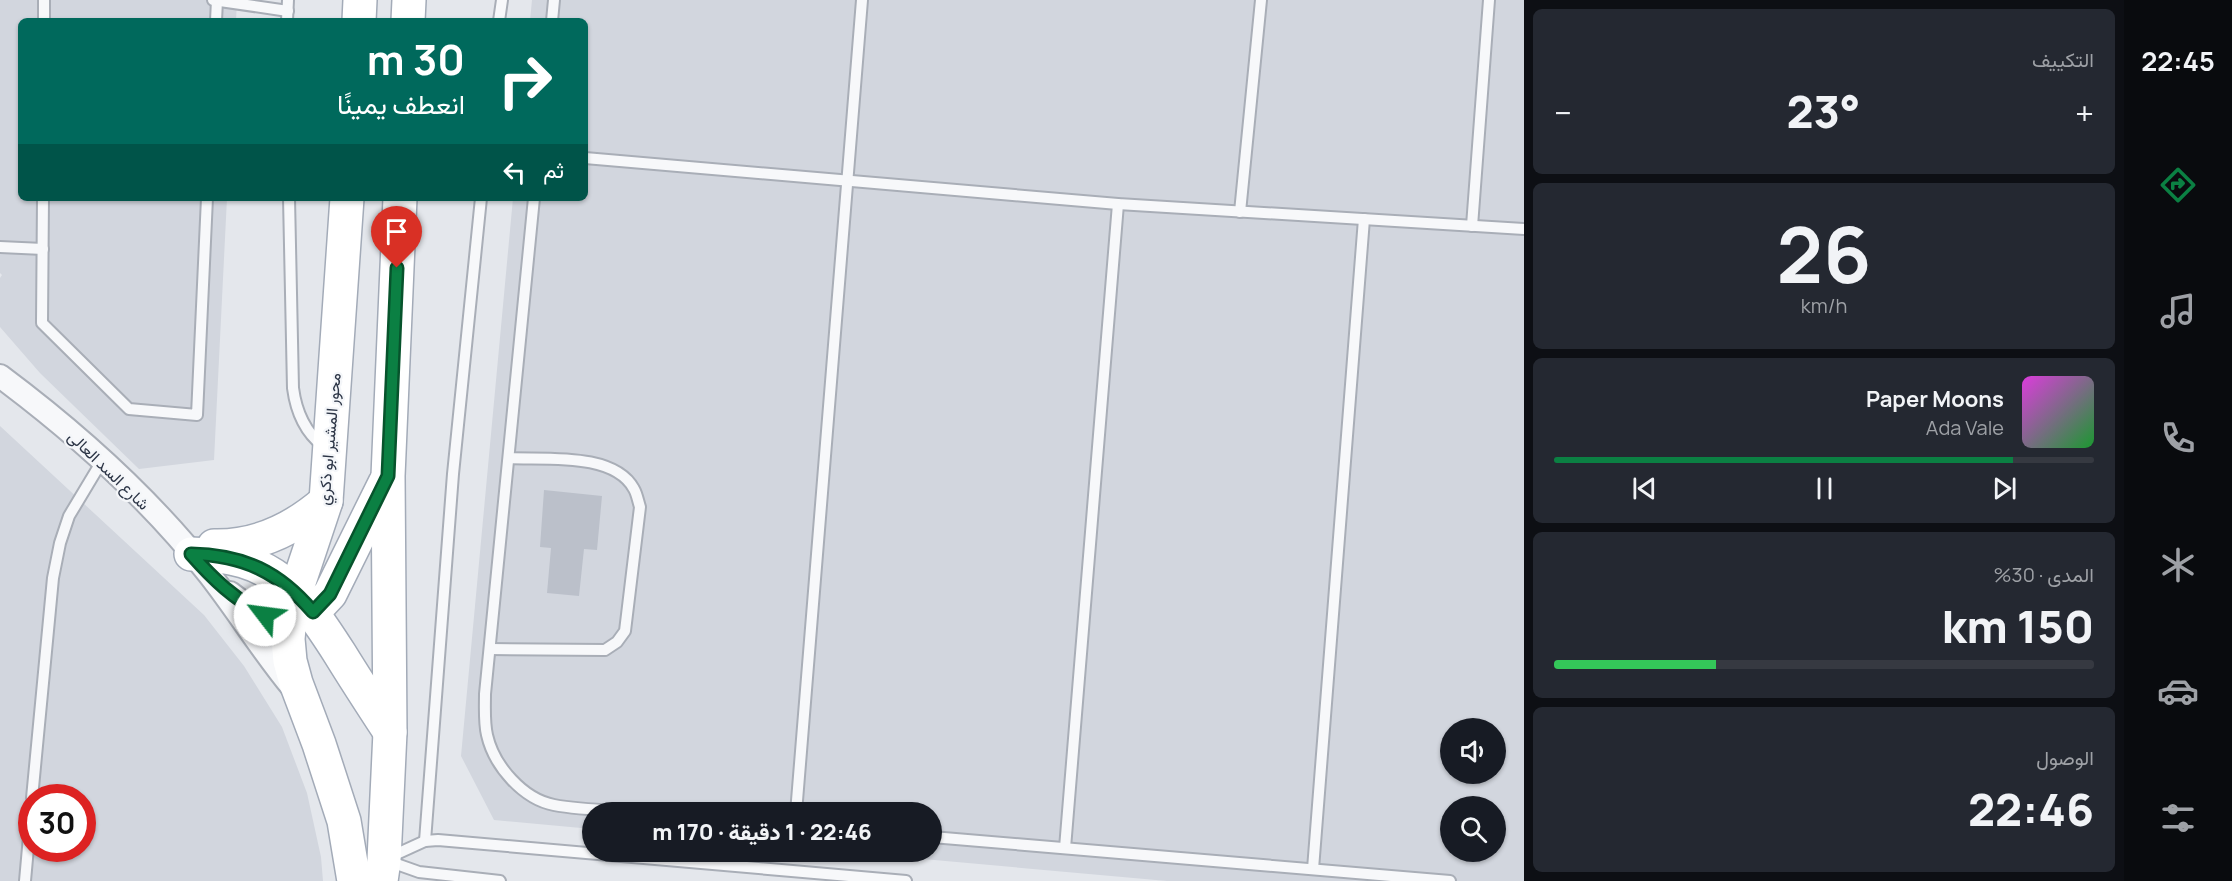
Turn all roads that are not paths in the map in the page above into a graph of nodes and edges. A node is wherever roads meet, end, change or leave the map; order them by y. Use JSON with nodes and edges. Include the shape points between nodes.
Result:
{"nodes":[{"id":1,"x":44,"y":0,"type":"edge"},
{"id":2,"x":216,"y":0,"type":"edge"},
{"id":3,"x":360,"y":0,"type":"edge"},
{"id":4,"x":409,"y":0,"type":"edge"},
{"id":5,"x":502,"y":0,"type":"edge"},
{"id":6,"x":554,"y":0,"type":"edge"},
{"id":7,"x":862,"y":0,"type":"edge"},
{"id":8,"x":1261,"y":0,"type":"edge"},
{"id":9,"x":1489,"y":0,"type":"edge"},
{"id":10,"x":288,"y":11,"type":"edge"},
{"id":11,"x":44,"y":18,"type":"edge"},
{"id":12,"x":216,"y":18,"type":"edge"},
{"id":13,"x":358,"y":18,"type":"edge"},
{"id":14,"x":408,"y":18,"type":"edge"},
{"id":15,"x":499,"y":18,"type":"edge"},
{"id":16,"x":552,"y":18,"type":"edge"},
{"id":17,"x":588,"y":158,"type":"edge"},
{"id":18,"x":847,"y":181,"type":"junction"},
{"id":19,"x":43,"y":201,"type":"edge"},
{"id":20,"x":207,"y":201,"type":"edge"},
{"id":21,"x":289,"y":201,"type":"edge"},
{"id":22,"x":347,"y":201,"type":"edge"},
{"id":23,"x":400,"y":201,"type":"edge"},
{"id":24,"x":481,"y":201,"type":"edge"},
{"id":25,"x":534,"y":201,"type":"edge"},
{"id":26,"x":1118,"y":204,"type":"junction"},
{"id":27,"x":1240,"y":212,"type":"junction"},
{"id":28,"x":1364,"y":219,"type":"junction"},
{"id":29,"x":1472,"y":226,"type":"junction"},
{"id":30,"x":1524,"y":229,"type":"edge"},
{"id":31,"x":0,"y":247,"type":"edge"},
{"id":32,"x":43,"y":249,"type":"junction"},
{"id":33,"x":0,"y":376,"type":"edge"},
{"id":34,"x":330,"y":452,"type":"junction"},
{"id":35,"x":509,"y":458,"type":"junction"},
{"id":36,"x":102,"y":461,"type":"junction"},
{"id":37,"x":388,"y":476,"type":"junction"},
{"id":38,"x":326,"y":501,"type":"junction"},
{"id":39,"x":193,"y":556,"type":"junction"},
{"id":40,"x":299,"y":608,"type":"junction"},
{"id":41,"x":490,"y":649,"type":"junction"},
{"id":42,"x":305,"y":703,"type":"junction"},
{"id":43,"x":390,"y":732,"type":"junction"},
{"id":44,"x":33,"y":784,"type":"edge"},
{"id":45,"x":797,"y":802,"type":"edge"},
{"id":46,"x":582,"y":807,"type":"edge"},
{"id":47,"x":942,"y":838,"type":"edge"},
{"id":48,"x":425,"y":841,"type":"junction"},
{"id":49,"x":1065,"y":848,"type":"junction"},
{"id":50,"x":27,"y":862,"type":"edge"},
{"id":51,"x":1313,"y":869,"type":"junction"},
{"id":52,"x":383,"y":870,"type":"edge"},
{"id":53,"x":25,"y":881,"type":"edge"},
{"id":54,"x":354,"y":881,"type":"edge"},
{"id":55,"x":500,"y":881,"type":"edge"},
{"id":56,"x":906,"y":881,"type":"edge"},
{"id":57,"x":1450,"y":881,"type":"edge"}],
"edges":[{"from":1,"to":11,"type":"lane"},
{"from":2,"to":10,"type":"lane"},
{"from":2,"to":12,"type":"lane"},
{"from":3,"to":13,"type":"main road"},
{"from":4,"to":14,"type":"main road"},
{"from":5,"to":15,"type":"lane"},
{"from":6,"to":16,"type":"lane"},
{"from":7,"to":18,"type":"lane"},
{"from":8,"to":27,"type":"lane"},
{"from":9,"to":29,"type":"lane"},
{"from":17,"to":18,"type":"lane"},
{"from":18,"to":26,"type":"lane"},
{"from":18,"to":45,"type":"lane"},
{"from":19,"to":32,"type":"lane"},
{"from":20,"to":32,"type":"lane","via":[[197,415],[129,409],[42,323]]},
{"from":21,"to":34,"type":"lane","via":[[295,400],[303,423]]},
{"from":22,"to":34,"type":"main road","name":"محور المشير ابو ذكري"},
{"from":23,"to":37,"type":"main road"},
{"from":24,"to":48,"type":"lane","via":[[453,474]]},
{"from":25,"to":35,"type":"lane"},
{"from":26,"to":27,"type":"lane"},
{"from":26,"to":49,"type":"lane"},
{"from":27,"to":28,"type":"lane"},
{"from":28,"to":29,"type":"lane"},
{"from":28,"to":51,"type":"lane"},
{"from":29,"to":30,"type":"lane"},
{"from":31,"to":32,"type":"lane"},
{"from":33,"to":36,"type":"street","name":"شارع السد العالى"},
{"from":34,"to":38,"type":"main road","name":"محور المشير ابو ذكري"},
{"from":35,"to":41,"type":"lane"},
{"from":35,"to":41,"type":"lane","via":[[593,462],[616,471],[634,488],[640,507],[625,632],[617,642],[605,650]]},
{"from":36,"to":39,"type":"street","name":"شارع السد العالى"},
{"from":36,"to":44,"type":"lane","via":[[69,516],[60,543],[53,578]]},
{"from":37,"to":40,"type":"main road","via":[[330,594]]},
{"from":37,"to":43,"type":"main road"},
{"from":38,"to":39,"type":"main road","via":[[294,526],[254,542],[208,546]]},
{"from":38,"to":40,"type":"main road","name":"محور المشير ابو ذكري"},
{"from":39,"to":40,"type":"main road","via":[[211,554],[248,562],[273,575]]},
{"from":39,"to":42,"type":"street","name":"شارع السد العالى"},
{"from":40,"to":42,"type":"main road","name":"محور المشير ابو ذكري","via":[[288,639],[290,661]]},
{"from":40,"to":43,"type":"main road"},
{"from":41,"to":46,"type":"lane","via":[[484,713],[487,736],[497,759],[512,780],[530,795],[553,805]]},
{"from":42,"to":54,"type":"main road","name":"محور المشير ابو ذكري","via":[[344,821]]},
{"from":43,"to":52,"type":"main road"},
{"from":47,"to":49,"type":"lane"},
{"from":48,"to":52,"type":"lane"},
{"from":48,"to":56,"type":"lane"},
{"from":49,"to":51,"type":"lane"},
{"from":50,"to":53,"type":"lane"},
{"from":51,"to":57,"type":"lane"},
{"from":52,"to":55,"type":"lane"}]}
